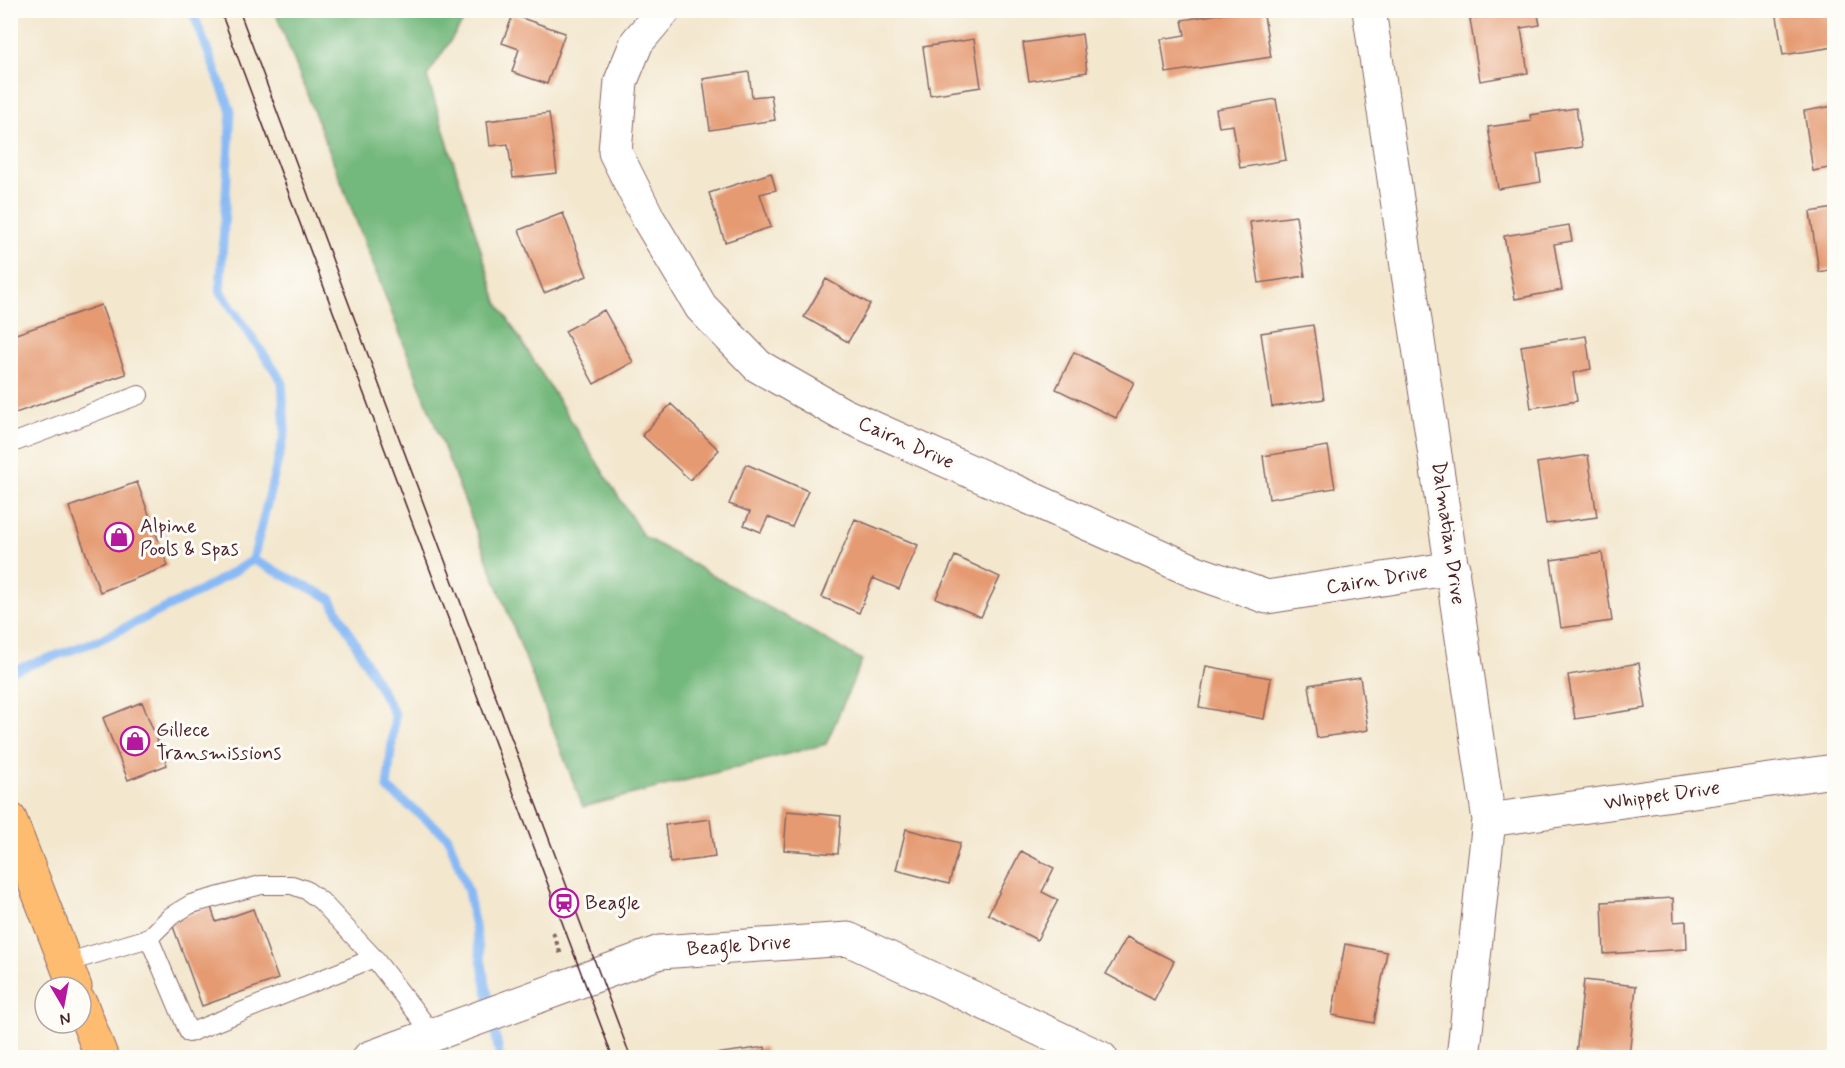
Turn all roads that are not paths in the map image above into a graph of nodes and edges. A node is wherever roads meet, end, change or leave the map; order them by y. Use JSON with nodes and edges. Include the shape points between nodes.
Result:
{"nodes":[{"id":1,"x":664,"y":10,"type":"edge"},
{"id":2,"x":1369,"y":10,"type":"edge"},
{"id":3,"x":139,"y":395,"type":"dead end"},
{"id":4,"x":10,"y":444,"type":"edge"},
{"id":5,"x":1454,"y":568,"type":"junction"},
{"id":6,"x":1834,"y":771,"type":"edge"},
{"id":7,"x":10,"y":819,"type":"edge"},
{"id":8,"x":1489,"y":820,"type":"junction"},
{"id":9,"x":149,"y":938,"type":"junction"},
{"id":10,"x":374,"y":958,"type":"junction"},
{"id":11,"x":70,"y":975,"type":"edge"},
{"id":12,"x":445,"y":1028,"type":"junction"},
{"id":13,"x":93,"y":1035,"type":"edge"},
{"id":14,"x":102,"y":1058,"type":"edge"},
{"id":15,"x":369,"y":1058,"type":"edge"},
{"id":16,"x":1101,"y":1058,"type":"edge"},
{"id":17,"x":1463,"y":1058,"type":"edge"}],
"edges":[{"from":1,"to":5,"type":"street","name":"Cairn Drive","via":[[637,42],[621,81],[615,152],[649,220],[701,307],[758,366],[842,414],[1196,572],[1267,597]]},
{"from":2,"to":5,"type":"street","name":"Dalmatian Drive"},
{"from":3,"to":4,"type":"lane"},
{"from":5,"to":8,"type":"street","name":"Dalmatian Drive"},
{"from":6,"to":8,"type":"street","name":"Whippet Drive"},
{"from":7,"to":11,"type":"main road"},
{"from":8,"to":17,"type":"street","name":"Dalmatian Drive"},
{"from":9,"to":10,"type":"lane","via":[[171,916],[191,904],[261,885],[292,885],[321,901]]},
{"from":9,"to":10,"type":"lane","via":[[189,1033]]},
{"from":9,"to":11,"type":"lane"},
{"from":10,"to":12,"type":"lane"},
{"from":12,"to":15,"type":"street","name":"Beagle Drive"},
{"from":12,"to":16,"type":"street","name":"Beagle Drive","via":[[660,952],[848,939]]},
{"from":13,"to":14,"type":"main road"}]}
